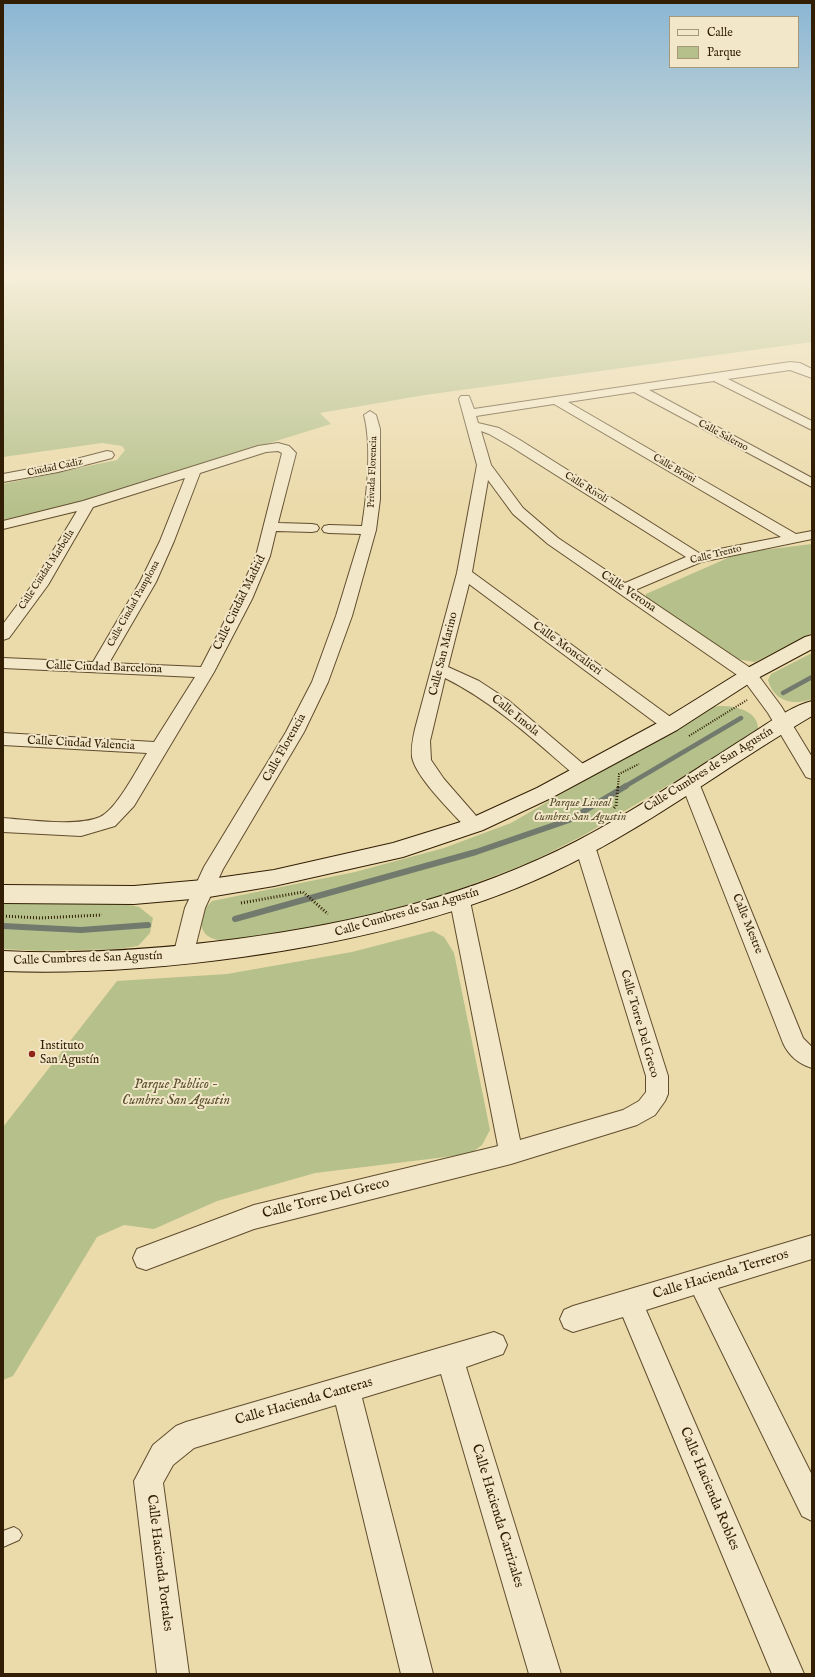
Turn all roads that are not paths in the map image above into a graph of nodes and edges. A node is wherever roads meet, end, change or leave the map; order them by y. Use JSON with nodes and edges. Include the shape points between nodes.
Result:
{"nodes":[{"id":1,"x":812,"y":374,"type":"edge"},
{"id":2,"x":714,"y":376,"type":"junction"},
{"id":3,"x":635,"y":388,"type":"junction"},
{"id":4,"x":465,"y":399,"type":"dead end"},
{"id":5,"x":555,"y":400,"type":"junction"},
{"id":6,"x":370,"y":415,"type":"dead end"},
{"id":7,"x":471,"y":419,"type":"junction"},
{"id":8,"x":812,"y":426,"type":"edge"},
{"id":9,"x":107,"y":455,"type":"dead end"},
{"id":10,"x":484,"y":465,"type":"junction"},
{"id":11,"x":194,"y":471,"type":"junction"},
{"id":12,"x":3,"y":478,"type":"edge"},
{"id":13,"x":812,"y":484,"type":"edge"},
{"id":14,"x":88,"y":504,"type":"junction"},
{"id":15,"x":3,"y":525,"type":"edge"},
{"id":16,"x":271,"y":527,"type":"junction"},
{"id":17,"x":312,"y":528,"type":"dead end"},
{"id":18,"x":329,"y":529,"type":"dead end"},
{"id":19,"x":369,"y":530,"type":"junction"},
{"id":20,"x":812,"y":535,"type":"edge"},
{"id":21,"x":792,"y":538,"type":"junction"},
{"id":22,"x":697,"y":558,"type":"junction"},
{"id":23,"x":464,"y":573,"type":"junction"},
{"id":24,"x":625,"y":589,"type":"junction"},
{"id":25,"x":3,"y":635,"type":"edge"},
{"id":26,"x":812,"y":641,"type":"edge"},
{"id":27,"x":3,"y":663,"type":"edge"},
{"id":28,"x":98,"y":667,"type":"junction"},
{"id":29,"x":440,"y":669,"type":"junction"},
{"id":30,"x":206,"y":672,"type":"junction"},
{"id":31,"x":748,"y":675,"type":"junction"},
{"id":32,"x":812,"y":707,"type":"edge"},
{"id":33,"x":784,"y":722,"type":"junction"},
{"id":34,"x":670,"y":725,"type":"junction"},
{"id":35,"x":3,"y":739,"type":"edge"},
{"id":36,"x":160,"y":748,"type":"junction"},
{"id":37,"x":583,"y":773,"type":"junction"},
{"id":38,"x":812,"y":773,"type":"edge"},
{"id":39,"x":690,"y":783,"type":"junction"},
{"id":40,"x":3,"y":825,"type":"edge"},
{"id":41,"x":475,"y":825,"type":"junction"},
{"id":42,"x":585,"y":846,"type":"junction"},
{"id":43,"x":203,"y":889,"type":"junction"},
{"id":44,"x":3,"y":894,"type":"edge"},
{"id":45,"x":460,"y":901,"type":"junction"},
{"id":46,"x":183,"y":956,"type":"junction"},
{"id":47,"x":3,"y":961,"type":"edge"},
{"id":48,"x":812,"y":1059,"type":"edge"},
{"id":49,"x":511,"y":1153,"type":"junction"},
{"id":50,"x":812,"y":1247,"type":"edge"},
{"id":51,"x":146,"y":1258,"type":"dead end"},
{"id":52,"x":700,"y":1280,"type":"junction"},
{"id":53,"x":630,"y":1303,"type":"junction"},
{"id":54,"x":573,"y":1319,"type":"dead end"},
{"id":55,"x":494,"y":1345,"type":"dead end"},
{"id":56,"x":450,"y":1359,"type":"junction"},
{"id":57,"x":346,"y":1389,"type":"junction"},
{"id":58,"x":163,"y":1455,"type":"joint"},
{"id":59,"x":812,"y":1506,"type":"edge"},
{"id":60,"x":173,"y":1674,"type":"edge"},
{"id":61,"x":417,"y":1674,"type":"edge"},
{"id":62,"x":545,"y":1674,"type":"edge"},
{"id":63,"x":788,"y":1674,"type":"edge"}],
"edges":[{"from":1,"to":2,"type":"street","via":[[793,366]]},
{"from":2,"to":3,"type":"street"},
{"from":2,"to":8,"type":"street"},
{"from":3,"to":5,"type":"street"},
{"from":3,"to":13,"type":"street","name":"Calle Salerno"},
{"from":4,"to":7,"type":"street","name":"Calle Verona"},
{"from":5,"to":7,"type":"street"},
{"from":5,"to":21,"type":"street","name":"Calle Broni"},
{"from":6,"to":19,"type":"street","name":"Privada Florencia","via":[[374,429],[373,499]]},
{"from":7,"to":10,"type":"street","name":"Calle Verona"},
{"from":7,"to":22,"type":"street","name":"Calle Rivoli","via":[[515,443]]},
{"from":9,"to":12,"type":"street","name":"Ciudad Cadiz","via":[[58,468]]},
{"from":10,"to":23,"type":"street","name":"Calle San Marino"},
{"from":10,"to":24,"type":"street","name":"Calle Verona","via":[[518,511],[553,541]]},
{"from":11,"to":14,"type":"street","name":"Calle Ciudad Madrid"},
{"from":11,"to":16,"type":"street","name":"Calle Ciudad Madrid","via":[[264,449],[287,449],[290,453]]},
{"from":11,"to":28,"type":"street","name":"Calle Ciudad Pamplona","via":[[148,582]]},
{"from":14,"to":15,"type":"street","name":"Calle Ciudad Madrid"},
{"from":14,"to":25,"type":"street","name":"Calle Ciudad Marbella","via":[[40,585]]},
{"from":16,"to":17,"type":"street"},
{"from":16,"to":30,"type":"street","name":"Calle Ciudad Madrid","via":[[263,556],[244,599]]},
{"from":18,"to":19,"type":"street"},
{"from":19,"to":43,"type":"street","name":"Calle Florencia","via":[[344,616],[320,682],[262,791]]},
{"from":20,"to":21,"type":"street","name":"Calle Trento"},
{"from":21,"to":22,"type":"street","name":"Calle Trento"},
{"from":22,"to":24,"type":"street","name":"Calle Trento"},
{"from":23,"to":29,"type":"street","name":"Calle San Marino"},
{"from":23,"to":34,"type":"street","name":"Calle Moncalieri"},
{"from":24,"to":31,"type":"street","name":"Calle Verona"},
{"from":26,"to":31,"type":"street"},
{"from":27,"to":28,"type":"street","name":"Calle Ciudad Barcelona"},
{"from":28,"to":30,"type":"street","name":"Calle Ciudad Barcelona"},
{"from":29,"to":37,"type":"street","name":"Calle Imola","via":[[473,685],[502,704]]},
{"from":29,"to":41,"type":"street","name":"Calle San Marino","via":[[424,729],[422,760],[430,774]]},
{"from":30,"to":36,"type":"street","name":"Calle Ciudad Madrid"},
{"from":31,"to":33,"type":"street","name":"Calle Verona"},
{"from":31,"to":34,"type":"street"},
{"from":32,"to":33,"type":"street","name":"Calle Cumbres de San Agustín"},
{"from":33,"to":38,"type":"street","name":"Calle Verona"},
{"from":33,"to":39,"type":"street","name":"Calle Cumbres de San Agustín"},
{"from":34,"to":37,"type":"street"},
{"from":35,"to":36,"type":"street","name":"Calle Ciudad Valencia"},
{"from":36,"to":40,"type":"street","name":"Calle Ciudad Madrid","via":[[127,801],[108,821],[81,829]]},
{"from":37,"to":41,"type":"street"},
{"from":39,"to":42,"type":"street","name":"Calle Cumbres de San Agustín"},
{"from":39,"to":48,"type":"street","name":"Calle Mestre","via":[[794,1043]]},
{"from":41,"to":43,"type":"street","via":[[394,851],[274,878]]},
{"from":42,"to":45,"type":"street","name":"Calle Cumbres de San Agustín"},
{"from":42,"to":49,"type":"street","name":"Calle Torre Del Greco","via":[[657,1076],[657,1094],[647,1108],[629,1118]]},
{"from":43,"to":44,"type":"street","via":[[134,894]]},
{"from":43,"to":46,"type":"street","name":"Calle Florencia","via":[[195,908]]},
{"from":45,"to":46,"type":"street","name":"Calle Cumbres de San Agustín","via":[[320,937]]},
{"from":45,"to":49,"type":"street"},
{"from":46,"to":47,"type":"street","name":"Calle Cumbres de San Agustín","via":[[86,961]]},
{"from":49,"to":51,"type":"street","name":"Calle Torre Del Greco","via":[[254,1217]]},
{"from":50,"to":52,"type":"street","name":"Calle Hacienda Terreros"},
{"from":52,"to":53,"type":"street","name":"Calle Hacienda Terreros"},
{"from":52,"to":59,"type":"street"},
{"from":53,"to":54,"type":"street","name":"Calle Hacienda Terreros"},
{"from":53,"to":63,"type":"street","name":"Calle Hacienda Robles"},
{"from":55,"to":56,"type":"street","name":"Calle Hacienda Canteras"},
{"from":56,"to":57,"type":"street","name":"Calle Hacienda Canteras"},
{"from":56,"to":62,"type":"street","name":"Calle Hacienda Carrizales"},
{"from":57,"to":58,"type":"street","name":"Calle Hacienda Canteras","via":[[186,1436]]},
{"from":57,"to":61,"type":"street"},
{"from":58,"to":60,"type":"street","name":"Calle Hacienda Portales","via":[[148,1481]]}]}
